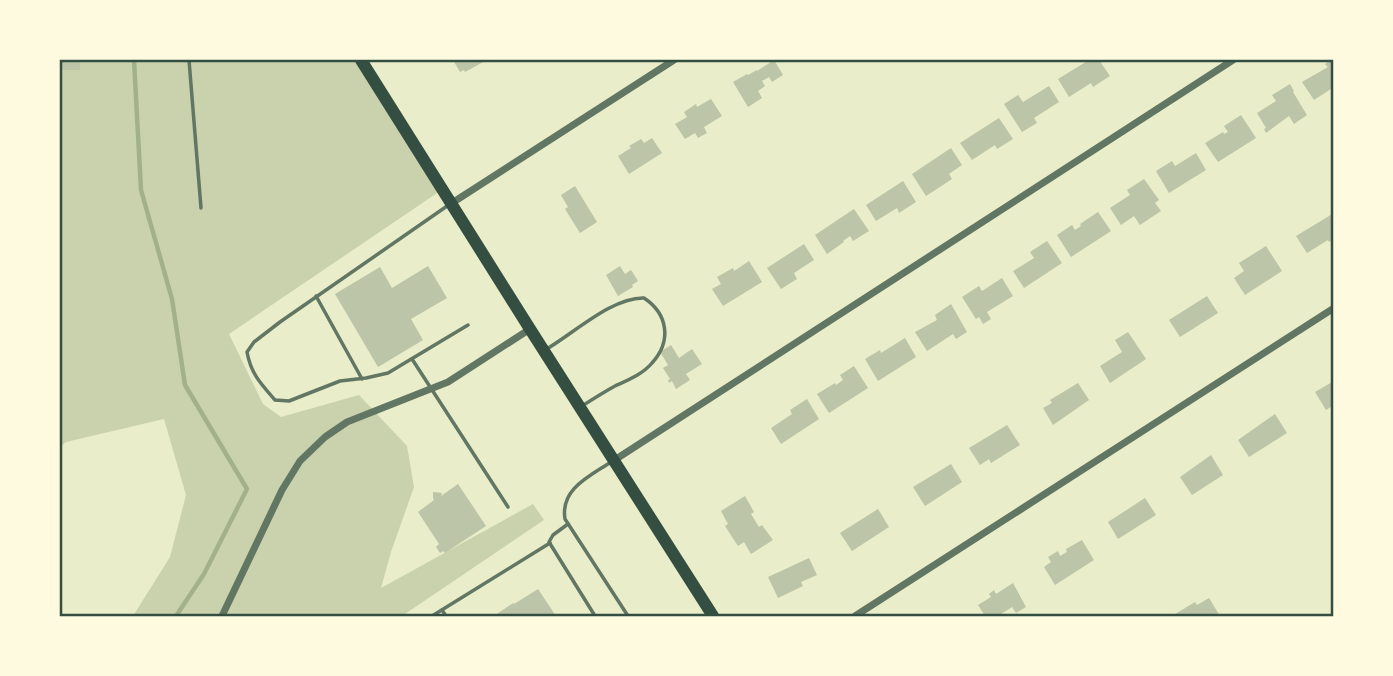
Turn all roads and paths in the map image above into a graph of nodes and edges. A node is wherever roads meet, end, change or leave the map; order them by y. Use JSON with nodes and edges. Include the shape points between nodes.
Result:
{"nodes":[{"id":1,"x":189,"y":60,"type":"edge"},
{"id":2,"x":361,"y":60,"type":"edge"},
{"id":3,"x":674,"y":60,"type":"edge"},
{"id":4,"x":1233,"y":60,"type":"edge"},
{"id":5,"x":452,"y":203,"type":"junction"},
{"id":6,"x":201,"y":208,"type":"dead end"},
{"id":7,"x":316,"y":296,"type":"junction"},
{"id":8,"x":1334,"y":308,"type":"edge"},
{"id":9,"x":468,"y":325,"type":"dead end"},
{"id":10,"x":530,"y":329,"type":"junction"},
{"id":11,"x":544,"y":351,"type":"junction"},
{"id":12,"x":412,"y":359,"type":"junction"},
{"id":13,"x":362,"y":379,"type":"junction"},
{"id":14,"x":432,"y":388,"type":"junction"},
{"id":15,"x":579,"y":408,"type":"junction"},
{"id":16,"x":613,"y":461,"type":"junction"},
{"id":17,"x":508,"y":507,"type":"dead end"},
{"id":18,"x":568,"y":524,"type":"junction"},
{"id":19,"x":550,"y":543,"type":"junction"},
{"id":20,"x":442,"y":610,"type":"junction"},
{"id":21,"x":222,"y":617,"type":"edge"},
{"id":22,"x":432,"y":617,"type":"edge"},
{"id":23,"x":446,"y":617,"type":"edge"},
{"id":24,"x":595,"y":617,"type":"edge"},
{"id":25,"x":628,"y":617,"type":"edge"},
{"id":26,"x":713,"y":617,"type":"edge"},
{"id":27,"x":855,"y":617,"type":"edge"}],
"edges":[{"from":1,"to":6,"type":"lane"},
{"from":2,"to":5,"type":"main road"},
{"from":3,"to":5,"type":"street"},
{"from":4,"to":16,"type":"street"},
{"from":5,"to":7,"type":"lane"},
{"from":5,"to":10,"type":"main road"},
{"from":7,"to":13,"type":"lane"},
{"from":7,"to":13,"type":"lane","via":[[254,342],[247,352],[250,367],[275,400],[289,401],[340,381]]},
{"from":8,"to":27,"type":"street"},
{"from":9,"to":12,"type":"lane"},
{"from":10,"to":11,"type":"main road"},
{"from":10,"to":14,"type":"street"},
{"from":11,"to":15,"type":"main road"},
{"from":11,"to":15,"type":"lane","via":[[626,301],[644,298],[661,316],[666,337],[652,363]]},
{"from":12,"to":13,"type":"lane","via":[[388,373]]},
{"from":12,"to":14,"type":"lane"},
{"from":14,"to":17,"type":"lane"},
{"from":14,"to":21,"type":"street","via":[[347,422],[300,461],[282,489]]},
{"from":15,"to":16,"type":"main road"},
{"from":16,"to":18,"type":"lane","via":[[572,488],[565,508]]},
{"from":16,"to":26,"type":"main road"},
{"from":18,"to":19,"type":"lane"},
{"from":18,"to":25,"type":"lane"},
{"from":19,"to":20,"type":"lane"},
{"from":19,"to":24,"type":"lane"},
{"from":20,"to":22,"type":"lane"},
{"from":20,"to":23,"type":"lane"}]}
